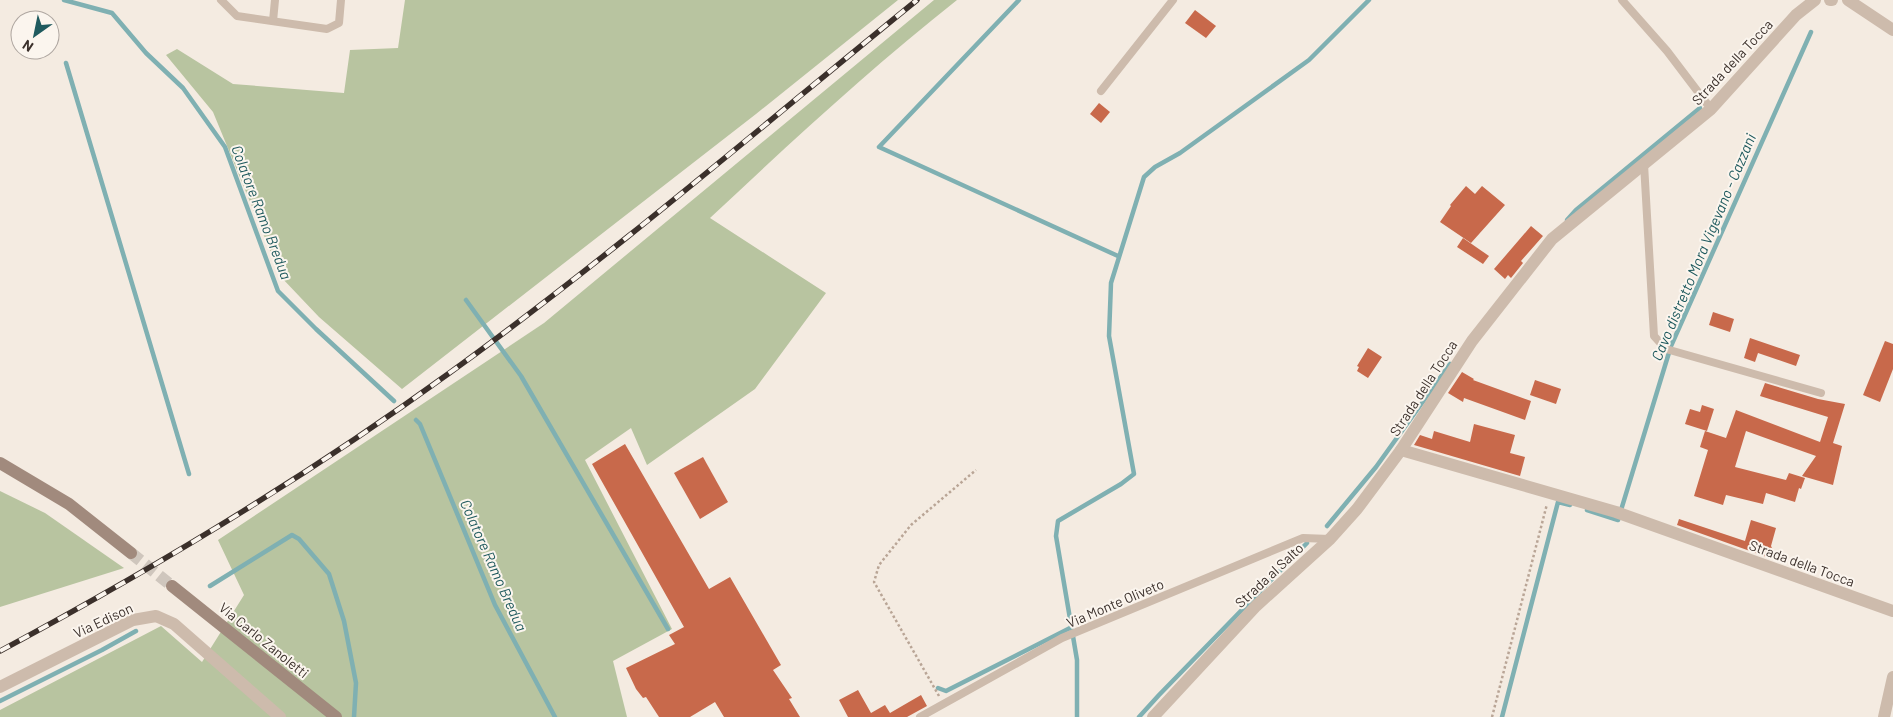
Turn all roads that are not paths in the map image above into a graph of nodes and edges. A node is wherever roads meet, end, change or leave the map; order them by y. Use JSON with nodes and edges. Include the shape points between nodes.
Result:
{"nodes":[{"id":1,"x":221,"y":0,"type":"edge"},
{"id":2,"x":275,"y":0,"type":"edge"},
{"id":3,"x":342,"y":0,"type":"edge"},
{"id":4,"x":1173,"y":0,"type":"edge"},
{"id":5,"x":1622,"y":0,"type":"edge"},
{"id":6,"x":1815,"y":0,"type":"edge"},
{"id":7,"x":1848,"y":0,"type":"edge"},
{"id":8,"x":273,"y":22,"type":"junction"},
{"id":9,"x":1893,"y":30,"type":"edge"},
{"id":10,"x":1101,"y":91,"type":"dead end"},
{"id":11,"x":1711,"y":109,"type":"junction"},
{"id":12,"x":1644,"y":164,"type":"junction"},
{"id":13,"x":1821,"y":393,"type":"dead end"},
{"id":14,"x":1401,"y":450,"type":"junction"},
{"id":15,"x":0,"y":463,"type":"edge"},
{"id":16,"x":1330,"y":539,"type":"junction"},
{"id":17,"x":131,"y":553,"type":"tunnel mouth"},
{"id":18,"x":172,"y":586,"type":"tunnel mouth"},
{"id":19,"x":1893,"y":611,"type":"edge"},
{"id":20,"x":1893,"y":677,"type":"edge"},
{"id":21,"x":0,"y":687,"type":"edge"},
{"id":22,"x":280,"y":717,"type":"edge"},
{"id":23,"x":336,"y":717,"type":"edge"},
{"id":24,"x":920,"y":717,"type":"edge"},
{"id":25,"x":1153,"y":717,"type":"edge"},
{"id":26,"x":1884,"y":717,"type":"edge"}],
"edges":[{"from":1,"to":8,"type":"lane","via":[[237,16]]},
{"from":2,"to":8,"type":"lane"},
{"from":3,"to":8,"type":"lane","via":[[340,23],[327,29]]},
{"from":4,"to":10,"type":"lane"},
{"from":5,"to":11,"type":"lane","via":[[1667,51]]},
{"from":6,"to":11,"type":"street","name":"Strada della Tocca","via":[[1796,15]]},
{"from":7,"to":9,"type":"street"},
{"from":11,"to":12,"type":"street","name":"Strada della Tocca"},
{"from":12,"to":13,"type":"lane","via":[[1654,336],[1666,349]]},
{"from":12,"to":14,"type":"street","name":"Strada della Tocca","via":[[1552,239],[1472,342]]},
{"from":14,"to":16,"type":"street","name":"Strada al Salto"},
{"from":14,"to":19,"type":"street","name":"Strada della Tocca","via":[[1621,513]]},
{"from":15,"to":17,"type":"main road","via":[[69,504]]},
{"from":16,"to":24,"type":"lane","name":"Via Monte Oliveto","via":[[1304,538],[1068,636]]},
{"from":16,"to":25,"type":"street","name":"Strada al Salto","via":[[1256,606]]},
{"from":18,"to":23,"type":"main road","name":"Via Carlo Zanoletti"},
{"from":20,"to":26,"type":"street"},
{"from":21,"to":22,"type":"street","name":"Via Edison","via":[[133,620],[156,616],[174,624]]}]}
